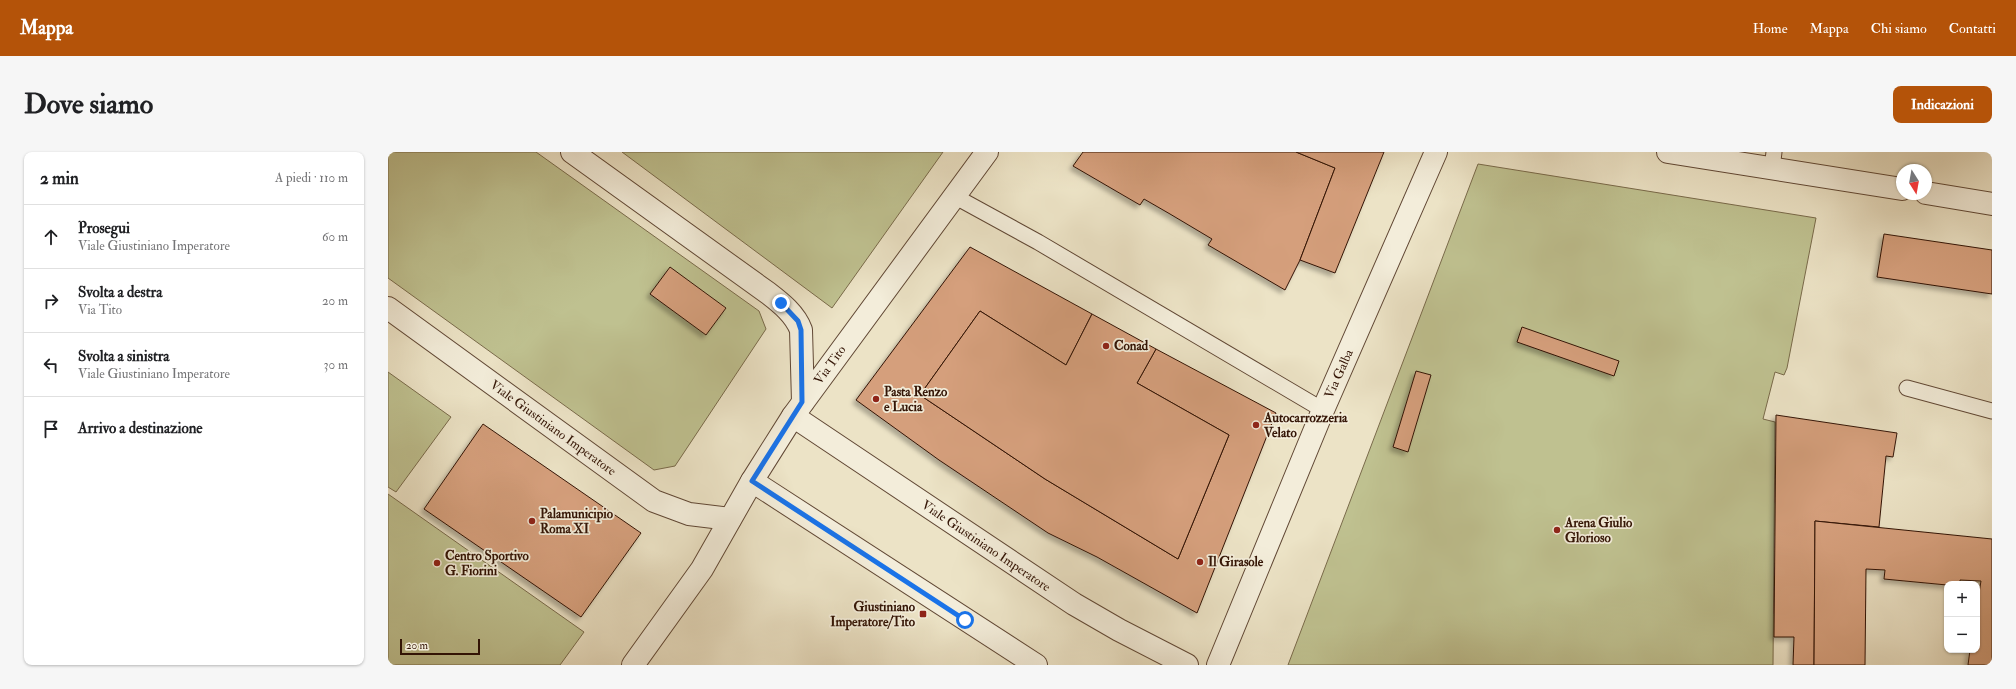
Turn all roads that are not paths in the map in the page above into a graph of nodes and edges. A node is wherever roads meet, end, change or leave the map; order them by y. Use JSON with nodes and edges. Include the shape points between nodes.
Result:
{"nodes":[{"id":1,"x":572,"y":152,"type":"edge"},
{"id":2,"x":987,"y":152,"type":"edge"},
{"id":3,"x":1436,"y":152,"type":"edge"},
{"id":4,"x":1668,"y":152,"type":"edge"},
{"id":5,"x":1773,"y":160,"type":"edge"},
{"id":6,"x":1896,"y":189,"type":"edge"},
{"id":7,"x":1932,"y":194,"type":"edge"},
{"id":8,"x":954,"y":196,"type":"junction"},
{"id":9,"x":1992,"y":204,"type":"edge"},
{"id":10,"x":388,"y":308,"type":"edge"},
{"id":11,"x":1907,"y":388,"type":"dead end"},
{"id":12,"x":798,"y":409,"type":"junction"},
{"id":13,"x":1324,"y":410,"type":"junction"},
{"id":14,"x":1992,"y":411,"type":"edge"},
{"id":15,"x":752,"y":481,"type":"junction"},
{"id":16,"x":730,"y":519,"type":"junction"},
{"id":17,"x":633,"y":665,"type":"edge"},
{"id":18,"x":1036,"y":665,"type":"edge"},
{"id":19,"x":1188,"y":665,"type":"edge"},
{"id":20,"x":1218,"y":665,"type":"edge"}],
"edges":[{"from":1,"to":12,"type":"street","via":[[768,293],[798,321],[801,330]]},
{"from":2,"to":8,"type":"street","name":"Via Tito"},
{"from":3,"to":13,"type":"street","name":"Via Galba"},
{"from":4,"to":5,"type":"street"},
{"from":5,"to":6,"type":"street"},
{"from":7,"to":9,"type":"street"},
{"from":8,"to":12,"type":"street","name":"Via Tito"},
{"from":8,"to":13,"type":"lane","via":[[1038,242]]},
{"from":10,"to":16,"type":"street","name":"Viale Giustiniano Imperatore","via":[[654,501],[689,514]]},
{"from":11,"to":14,"type":"lane"},
{"from":12,"to":15,"type":"street","name":"Via Tito"},
{"from":12,"to":19,"type":"street","name":"Viale Giustiniano Imperatore","via":[[1074,604]]},
{"from":13,"to":20,"type":"street","name":"Via Galba"},
{"from":15,"to":16,"type":"street","name":"Via Tito"},
{"from":15,"to":18,"type":"street"},
{"from":16,"to":17,"type":"street","name":"Via Tito","via":[[702,569]]}]}
